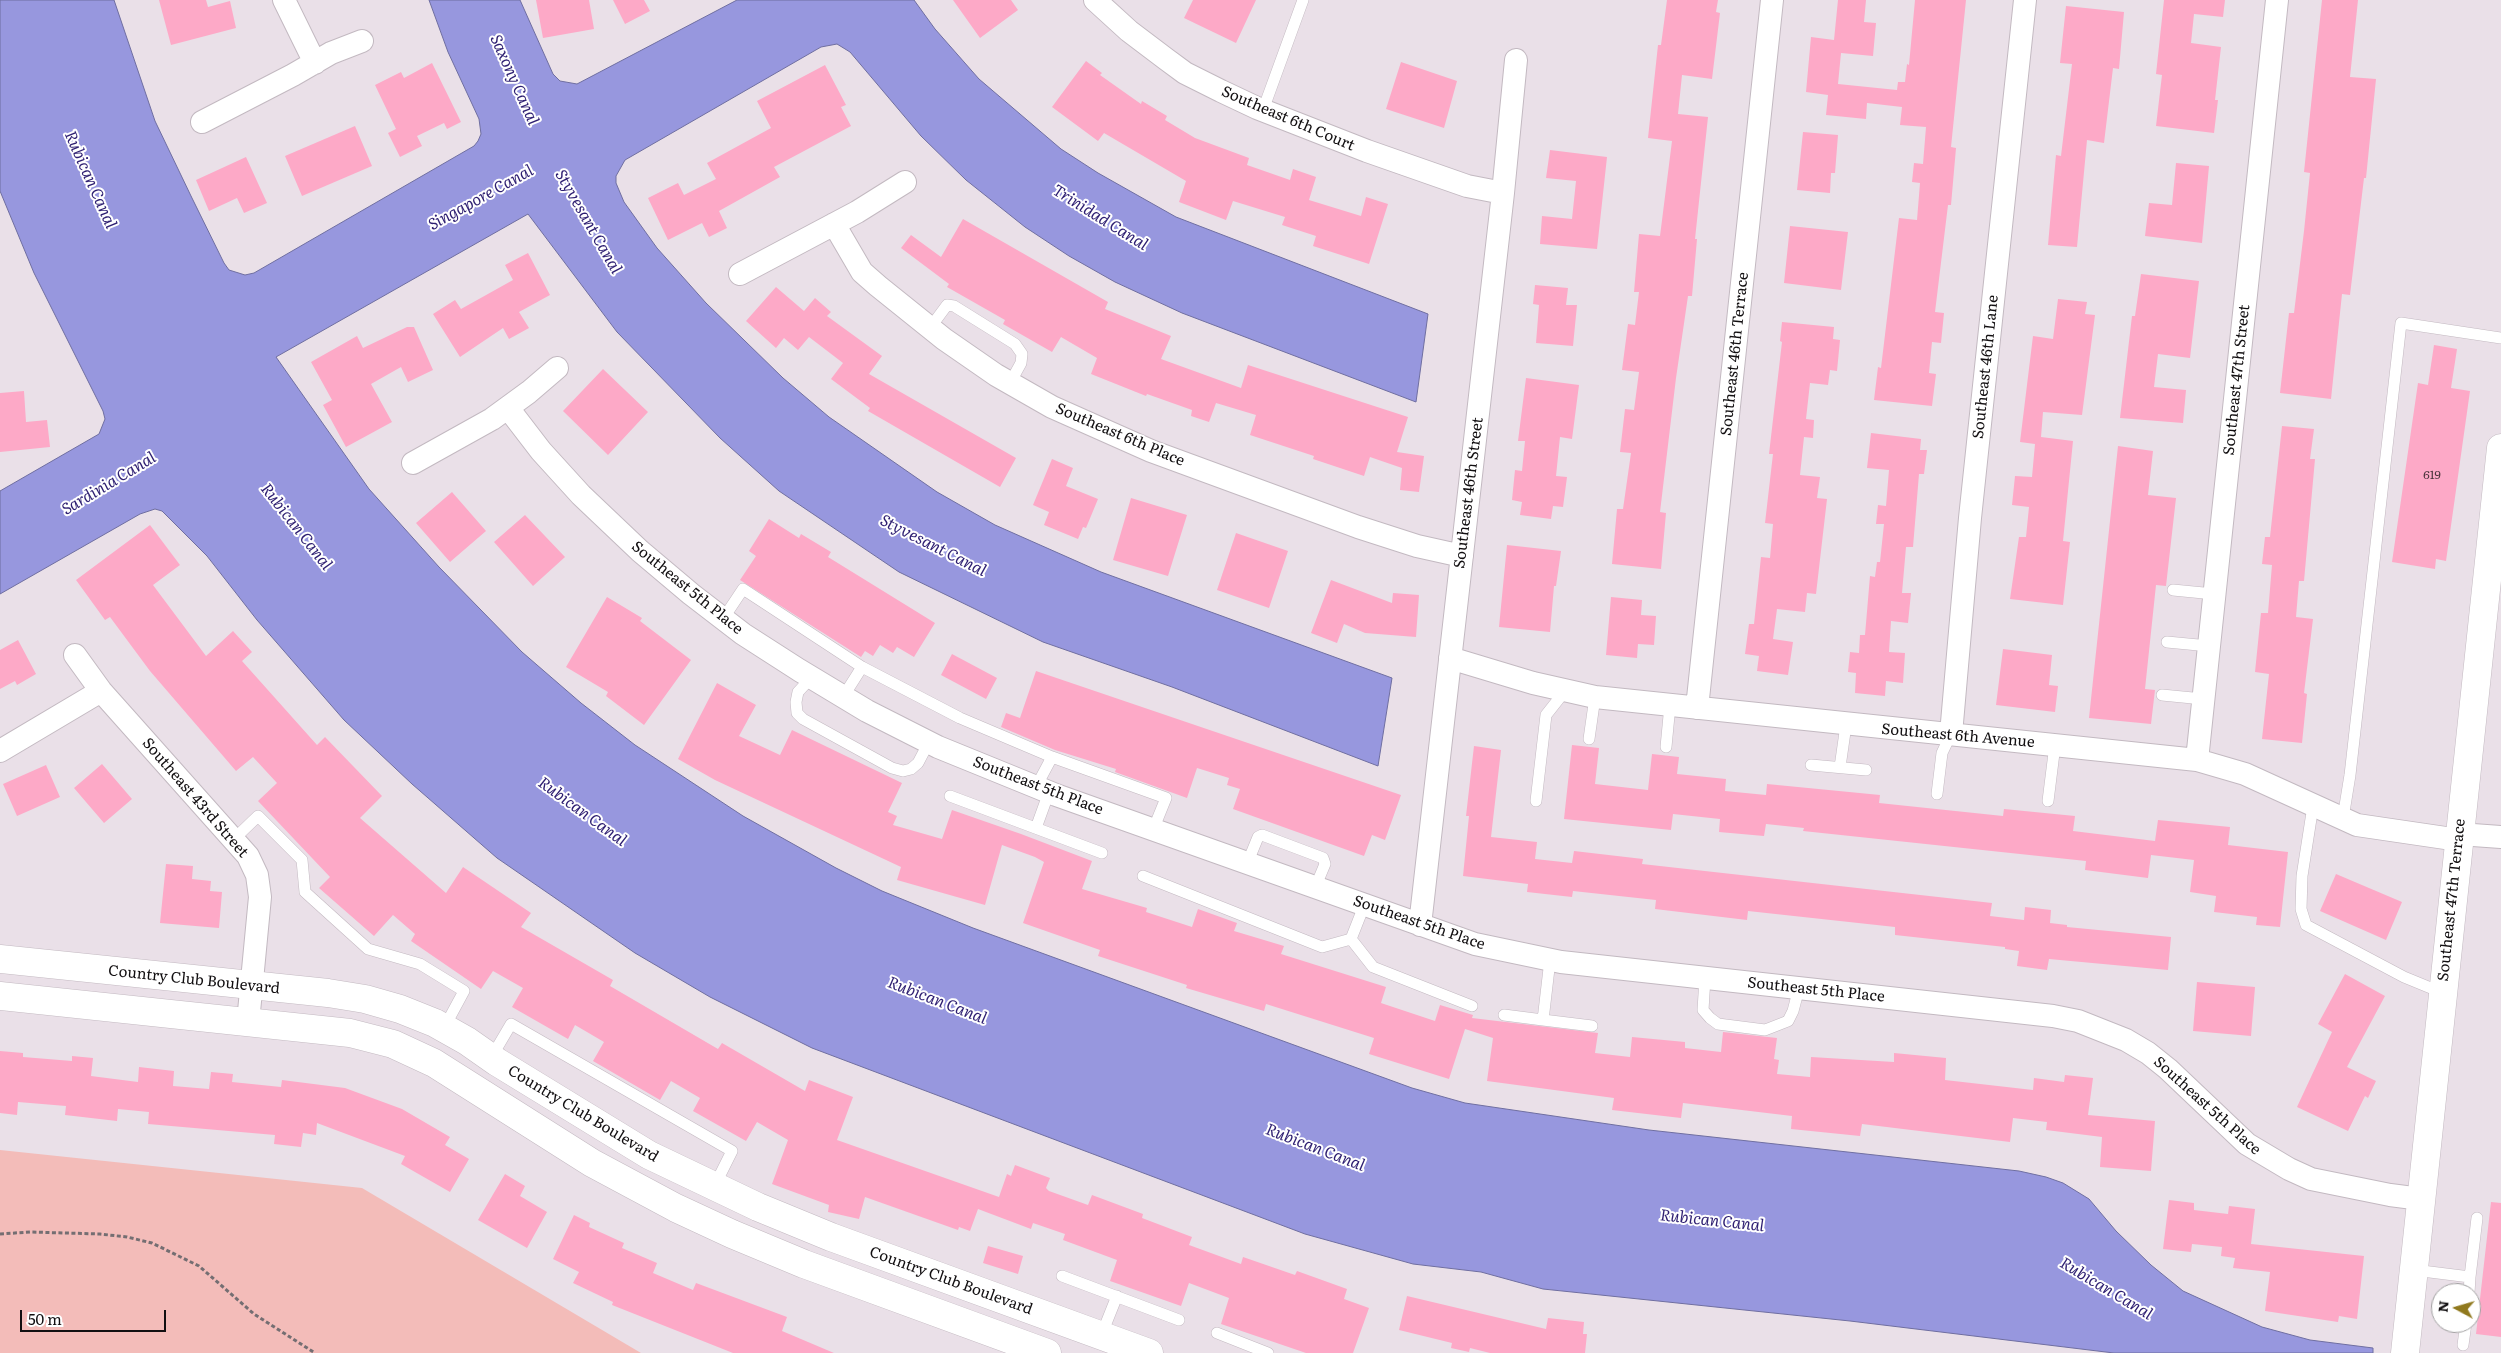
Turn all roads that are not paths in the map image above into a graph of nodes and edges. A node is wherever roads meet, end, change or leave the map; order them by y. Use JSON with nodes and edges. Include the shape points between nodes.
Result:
{"nodes":[{"id":1,"x":284,"y":0,"type":"edge"},
{"id":2,"x":1095,"y":0,"type":"edge"},
{"id":3,"x":1304,"y":0,"type":"edge"},
{"id":4,"x":1772,"y":0,"type":"edge"},
{"id":5,"x":2025,"y":0,"type":"edge"},
{"id":6,"x":2277,"y":0,"type":"edge"},
{"id":7,"x":362,"y":41,"type":"dead end"},
{"id":8,"x":1516,"y":60,"type":"dead end"},
{"id":9,"x":315,"y":63,"type":"junction"},
{"id":10,"x":1263,"y":110,"type":"junction"},
{"id":11,"x":202,"y":122,"type":"dead end"},
{"id":12,"x":905,"y":182,"type":"dead end"},
{"id":13,"x":1503,"y":193,"type":"junction"},
{"id":14,"x":834,"y":224,"type":"junction"},
{"id":15,"x":740,"y":274,"type":"dead end"},
{"id":16,"x":930,"y":328,"type":"junction"},
{"id":17,"x":2501,"y":338,"type":"edge"},
{"id":18,"x":557,"y":368,"type":"dead end"},
{"id":19,"x":1010,"y":383,"type":"junction"},
{"id":20,"x":508,"y":408,"type":"junction"},
{"id":21,"x":2501,"y":448,"type":"edge"},
{"id":22,"x":413,"y":463,"type":"dead end"},
{"id":23,"x":1462,"y":556,"type":"junction"},
{"id":24,"x":2173,"y":590,"type":"dead end"},
{"id":25,"x":2214,"y":594,"type":"junction"},
{"id":26,"x":723,"y":619,"type":"junction"},
{"id":27,"x":2167,"y":642,"type":"dead end"},
{"id":28,"x":2209,"y":646,"type":"junction"},
{"id":29,"x":75,"y":655,"type":"dead end"},
{"id":30,"x":1450,"y":658,"type":"junction"},
{"id":31,"x":862,"y":668,"type":"junction"},
{"id":32,"x":811,"y":678,"type":"junction"},
{"id":33,"x":101,"y":691,"type":"junction"},
{"id":34,"x":1565,"y":691,"type":"junction"},
{"id":35,"x":2162,"y":695,"type":"dead end"},
{"id":36,"x":843,"y":697,"type":"junction"},
{"id":37,"x":1595,"y":698,"type":"junction"},
{"id":38,"x":2203,"y":699,"type":"junction"},
{"id":39,"x":1670,"y":705,"type":"junction"},
{"id":40,"x":1697,"y":708,"type":"junction"},
{"id":41,"x":1846,"y":725,"type":"junction"},
{"id":42,"x":1950,"y":734,"type":"junction"},
{"id":43,"x":1589,"y":739,"type":"dead end"},
{"id":44,"x":929,"y":742,"type":"junction"},
{"id":45,"x":2055,"y":745,"type":"junction"},
{"id":46,"x":1666,"y":747,"type":"dead end"},
{"id":47,"x":0,"y":751,"type":"edge"},
{"id":48,"x":1052,"y":757,"type":"junction"},
{"id":49,"x":2197,"y":760,"type":"junction"},
{"id":50,"x":1811,"y":765,"type":"dead end"},
{"id":51,"x":1840,"y":767,"type":"junction"},
{"id":52,"x":1866,"y":770,"type":"dead end"},
{"id":53,"x":1043,"y":789,"type":"junction"},
{"id":54,"x":1937,"y":794,"type":"dead end"},
{"id":55,"x":950,"y":796,"type":"dead end"},
{"id":56,"x":1536,"y":801,"type":"dead end"},
{"id":57,"x":2048,"y":802,"type":"dead end"},
{"id":58,"x":2313,"y":806,"type":"junction"},
{"id":59,"x":2343,"y":818,"type":"junction"},
{"id":60,"x":1036,"y":828,"type":"junction"},
{"id":61,"x":1153,"y":830,"type":"junction"},
{"id":62,"x":2459,"y":837,"type":"junction"},
{"id":63,"x":2501,"y":837,"type":"edge"},
{"id":64,"x":233,"y":840,"type":"junction"},
{"id":65,"x":1102,"y":853,"type":"dead end"},
{"id":66,"x":1247,"y":864,"type":"junction"},
{"id":67,"x":1143,"y":876,"type":"dead end"},
{"id":68,"x":1315,"y":888,"type":"junction"},
{"id":69,"x":1364,"y":906,"type":"junction"},
{"id":70,"x":1420,"y":925,"type":"junction"},
{"id":71,"x":1351,"y":939,"type":"junction"},
{"id":72,"x":0,"y":959,"type":"edge"},
{"id":73,"x":1550,"y":960,"type":"junction"},
{"id":74,"x":1705,"y":978,"type":"junction"},
{"id":75,"x":252,"y":986,"type":"junction"},
{"id":76,"x":1798,"y":988,"type":"junction"},
{"id":77,"x":2443,"y":993,"type":"junction"},
{"id":78,"x":0,"y":996,"type":"edge"},
{"id":79,"x":1472,"y":1006,"type":"dead end"},
{"id":80,"x":1504,"y":1015,"type":"dead end"},
{"id":81,"x":1543,"y":1020,"type":"junction"},
{"id":82,"x":248,"y":1022,"type":"junction"},
{"id":83,"x":1592,"y":1026,"type":"dead end"},
{"id":84,"x":444,"y":1028,"type":"junction"},
{"id":85,"x":491,"y":1058,"type":"junction"},
{"id":86,"x":714,"y":1187,"type":"junction"},
{"id":87,"x":2421,"y":1199,"type":"junction"},
{"id":88,"x":776,"y":1214,"type":"junction"},
{"id":89,"x":2477,"y":1218,"type":"dead end"},
{"id":90,"x":762,"y":1246,"type":"junction"},
{"id":91,"x":2414,"y":1270,"type":"junction"},
{"id":92,"x":1062,"y":1276,"type":"dead end"},
{"id":93,"x":2470,"y":1277,"type":"junction"},
{"id":94,"x":2470,"y":1283,"type":"edge"},
{"id":95,"x":964,"y":1286,"type":"junction"},
{"id":96,"x":1116,"y":1296,"type":"junction"},
{"id":97,"x":952,"y":1318,"type":"junction"},
{"id":98,"x":1178,"y":1320,"type":"dead end"},
{"id":99,"x":1217,"y":1333,"type":"dead end"},
{"id":100,"x":2465,"y":1333,"type":"edge"},
{"id":101,"x":1101,"y":1336,"type":"junction"},
{"id":102,"x":2463,"y":1345,"type":"dead end"},
{"id":103,"x":1047,"y":1353,"type":"edge"},
{"id":104,"x":1149,"y":1353,"type":"edge"},
{"id":105,"x":1268,"y":1353,"type":"edge"},
{"id":106,"x":2406,"y":1353,"type":"edge"}],
"edges":[{"from":1,"to":9,"type":"street"},
{"from":2,"to":10,"type":"street","name":"Southeast 6th Court","via":[[1129,31],[1185,73]]},
{"from":3,"to":10,"type":"lane"},
{"from":4,"to":40,"type":"street","name":"Southeast 46th Terrace"},
{"from":5,"to":42,"type":"street","name":"Southeast 46th Lane"},
{"from":6,"to":25,"type":"street","name":"Southeast 47th Street"},
{"from":7,"to":9,"type":"street"},
{"from":8,"to":13,"type":"street","name":"Southeast 46th Street"},
{"from":9,"to":11,"type":"street"},
{"from":10,"to":13,"type":"street","name":"Southeast 6th Court","via":[[1403,164],[1467,186]]},
{"from":12,"to":14,"type":"street"},
{"from":13,"to":23,"type":"street","name":"Southeast 46th Street"},
{"from":14,"to":15,"type":"street"},
{"from":14,"to":16,"type":"street","name":"Southeast 6th Place","via":[[862,272]]},
{"from":16,"to":19,"type":"street","name":"Southeast 6th Place"},
{"from":16,"to":19,"type":"lane","via":[[947,305],[954,306],[1015,344],[1022,354],[1021,363]]},
{"from":17,"to":59,"type":"lane","via":[[2402,323]]},
{"from":18,"to":20,"type":"street"},
{"from":19,"to":23,"type":"street","name":"Southeast 6th Place","via":[[1076,418],[1151,451],[1358,527]]},
{"from":20,"to":22,"type":"street"},
{"from":20,"to":26,"type":"street","name":"Southeast 5th Place","via":[[581,495],[640,551]]},
{"from":21,"to":62,"type":"main road","name":"Southeast 47th Terrace"},
{"from":23,"to":30,"type":"street","name":"Southeast 46th Street"},
{"from":24,"to":25,"type":"lane"},
{"from":25,"to":28,"type":"street","name":"Southeast 47th Street"},
{"from":26,"to":31,"type":"lane","via":[[743,589]]},
{"from":26,"to":32,"type":"street","name":"Southeast 5th Place"},
{"from":27,"to":28,"type":"lane"},
{"from":28,"to":38,"type":"street","name":"Southeast 47th Street"},
{"from":29,"to":33,"type":"street","name":"Southeast 43rd Street"},
{"from":30,"to":34,"type":"street","name":"Southeast 6th Avenue"},
{"from":30,"to":70,"type":"street","name":"Southeast 46th Street"},
{"from":31,"to":36,"type":"lane"},
{"from":31,"to":48,"type":"lane","via":[[960,718]]},
{"from":32,"to":36,"type":"street","name":"Southeast 5th Place"},
{"from":32,"to":44,"type":"lane","via":[[798,692],[796,702],[797,713],[803,720],[903,771],[918,763]]},
{"from":33,"to":47,"type":"street"},
{"from":33,"to":64,"type":"street","name":"Southeast 43rd Street"},
{"from":34,"to":37,"type":"street","name":"Southeast 6th Avenue"},
{"from":34,"to":56,"type":"lane","via":[[1546,715]]},
{"from":35,"to":38,"type":"lane"},
{"from":36,"to":44,"type":"street","name":"Southeast 5th Place"},
{"from":37,"to":39,"type":"street","name":"Southeast 6th Avenue"},
{"from":37,"to":43,"type":"lane"},
{"from":38,"to":49,"type":"street","name":"Southeast 47th Street"},
{"from":39,"to":40,"type":"street","name":"Southeast 6th Avenue"},
{"from":39,"to":46,"type":"lane"},
{"from":40,"to":41,"type":"street","name":"Southeast 6th Avenue"},
{"from":41,"to":42,"type":"street","name":"Southeast 6th Avenue"},
{"from":41,"to":51,"type":"lane"},
{"from":42,"to":45,"type":"street","name":"Southeast 6th Avenue"},
{"from":42,"to":54,"type":"lane","via":[[1942,753]]},
{"from":44,"to":53,"type":"street","name":"Southeast 5th Place"},
{"from":45,"to":49,"type":"street","name":"Southeast 6th Avenue"},
{"from":45,"to":57,"type":"lane"},
{"from":48,"to":53,"type":"lane"},
{"from":48,"to":61,"type":"lane","via":[[1166,798]]},
{"from":49,"to":58,"type":"street","name":"Southeast 6th Avenue","via":[[2245,774]]},
{"from":50,"to":51,"type":"lane"},
{"from":51,"to":52,"type":"lane"},
{"from":53,"to":60,"type":"lane"},
{"from":53,"to":61,"type":"street","name":"Southeast 5th Place"},
{"from":55,"to":60,"type":"lane"},
{"from":58,"to":59,"type":"street","name":"Southeast 6th Avenue"},
{"from":58,"to":77,"type":"lane","via":[[2302,876],[2301,909],[2306,925],[2404,977]]},
{"from":59,"to":62,"type":"street","name":"Southeast 6th Avenue","via":[[2358,825],[2391,831]]},
{"from":60,"to":65,"type":"lane"},
{"from":61,"to":66,"type":"street","name":"Southeast 5th Place"},
{"from":62,"to":63,"type":"street","name":"Southeast 6th Avenue"},
{"from":62,"to":77,"type":"main road","name":"Southeast 47th Terrace"},
{"from":64,"to":75,"type":"street","name":"Southeast 43rd Street","via":[[251,862],[260,896]]},
{"from":64,"to":84,"type":"lane","via":[[258,816],[302,860],[306,892],[368,949],[420,964],[464,991]]},
{"from":66,"to":68,"type":"street","name":"Southeast 5th Place"},
{"from":66,"to":68,"type":"lane","via":[[1258,837],[1262,835],[1323,858],[1325,864]]},
{"from":67,"to":71,"type":"lane","via":[[1322,947]]},
{"from":68,"to":69,"type":"street","name":"Southeast 5th Place"},
{"from":69,"to":70,"type":"street","name":"Southeast 5th Place"},
{"from":69,"to":71,"type":"lane"},
{"from":70,"to":73,"type":"street","name":"Southeast 5th Place","via":[[1475,944]]},
{"from":71,"to":79,"type":"lane","via":[[1374,967]]},
{"from":72,"to":75,"type":"main road","name":"Country Club Boulevard"},
{"from":73,"to":74,"type":"street","name":"Southeast 5th Place"},
{"from":73,"to":81,"type":"lane"},
{"from":74,"to":76,"type":"street","name":"Southeast 5th Place"},
{"from":74,"to":76,"type":"lane","via":[[1703,1010],[1710,1018],[1718,1024],[1766,1030],[1788,1021],[1794,1011]]},
{"from":75,"to":82,"type":"street","name":"Southeast 43rd Street"},
{"from":75,"to":84,"type":"main road","name":"Country Club Boulevard","via":[[364,999],[400,1009]]},
{"from":76,"to":87,"type":"street","name":"Southeast 5th Place","via":[[2053,1016],[2086,1024],[2148,1053],[2247,1144],[2282,1166],[2311,1179]]},
{"from":77,"to":87,"type":"main road","name":"Southeast 47th Terrace"},
{"from":78,"to":82,"type":"main road"},
{"from":80,"to":81,"type":"lane"},
{"from":81,"to":83,"type":"lane"},
{"from":82,"to":90,"type":"main road","via":[[350,1033],[414,1052],[592,1163],[676,1208]]},
{"from":84,"to":85,"type":"main road","name":"Country Club Boulevard"},
{"from":85,"to":86,"type":"main road","name":"Country Club Boulevard","via":[[649,1154]]},
{"from":85,"to":86,"type":"lane","via":[[511,1024],[732,1151]]},
{"from":86,"to":88,"type":"main road","name":"Country Club Boulevard"},
{"from":87,"to":91,"type":"main road","name":"Southeast 47th Terrace"},
{"from":88,"to":90,"type":"main road"},
{"from":88,"to":95,"type":"main road","name":"Country Club Boulevard"},
{"from":89,"to":93,"type":"lane"},
{"from":90,"to":97,"type":"main road"},
{"from":91,"to":93,"type":"lane"},
{"from":91,"to":106,"type":"main road","name":"Southeast 47th Terrace"},
{"from":92,"to":96,"type":"lane"},
{"from":93,"to":94,"type":"lane"},
{"from":95,"to":97,"type":"main road"},
{"from":95,"to":101,"type":"main road","name":"Country Club Boulevard"},
{"from":96,"to":98,"type":"lane"},
{"from":96,"to":101,"type":"lane"},
{"from":97,"to":103,"type":"main road"},
{"from":99,"to":105,"type":"lane"},
{"from":100,"to":102,"type":"lane"},
{"from":101,"to":104,"type":"main road","name":"Country Club Boulevard"}]}
